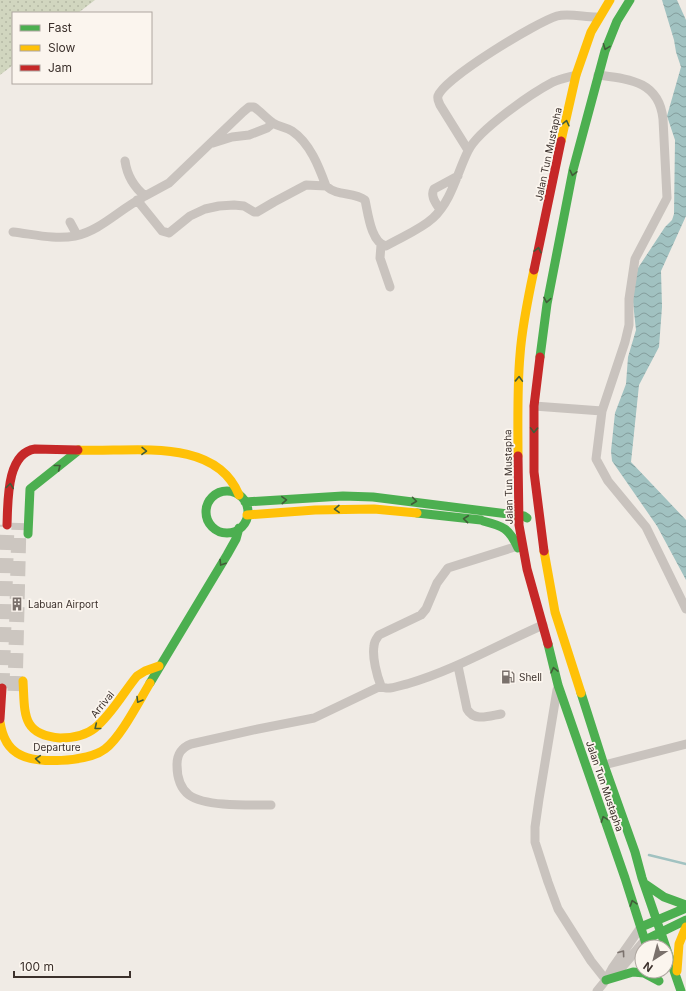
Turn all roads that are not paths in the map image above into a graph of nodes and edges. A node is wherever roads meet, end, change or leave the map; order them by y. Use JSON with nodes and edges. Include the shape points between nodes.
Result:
{"nodes":[{"id":1,"x":601,"y":0,"type":"edge"},
{"id":2,"x":610,"y":0,"type":"edge"},
{"id":3,"x":624,"y":0,"type":"edge"},
{"id":4,"x":630,"y":0,"type":"edge"},
{"id":5,"x":596,"y":18,"type":"junction"},
{"id":6,"x":617,"y":21,"type":"junction"},
{"id":7,"x":591,"y":32,"type":"junction"},
{"id":8,"x":576,"y":75,"type":"junction"},
{"id":9,"x":598,"y":75,"type":"junction"},
{"id":10,"x":273,"y":123,"type":"junction"},
{"id":11,"x":209,"y":145,"type":"junction"},
{"id":12,"x":468,"y":150,"type":"junction"},
{"id":13,"x":125,"y":161,"type":"dead end"},
{"id":14,"x":458,"y":176,"type":"junction"},
{"id":15,"x":326,"y":186,"type":"junction"},
{"id":16,"x":141,"y":198,"type":"junction"},
{"id":17,"x":440,"y":210,"type":"junction"},
{"id":18,"x":70,"y":222,"type":"dead end"},
{"id":19,"x":13,"y":232,"type":"dead end"},
{"id":20,"x":77,"y":235,"type":"junction"},
{"id":21,"x":381,"y":245,"type":"junction"},
{"id":22,"x":390,"y":287,"type":"dead end"},
{"id":23,"x":534,"y":406,"type":"junction"},
{"id":24,"x":602,"y":411,"type":"junction"},
{"id":25,"x":519,"y":434,"type":"junction"},
{"id":26,"x":79,"y":450,"type":"junction"},
{"id":27,"x":534,"y":472,"type":"junction"},
{"id":28,"x":30,"y":489,"type":"junction"},
{"id":29,"x":239,"y":495,"type":"junction"},
{"id":30,"x":511,"y":496,"type":"dead end"},
{"id":31,"x":246,"y":502,"type":"junction"},
{"id":32,"x":20,"y":503,"type":"dead end"},
{"id":33,"x":502,"y":506,"type":"dead end"},
{"id":34,"x":489,"y":511,"type":"junction"},
{"id":35,"x":247,"y":515,"type":"junction"},
{"id":36,"x":483,"y":520,"type":"junction"},
{"id":37,"x":519,"y":520,"type":"junction"},
{"id":38,"x":530,"y":520,"type":"junction"},
{"id":39,"x":7,"y":525,"type":"tunnel mouth"},
{"id":40,"x":239,"y":528,"type":"junction"},
{"id":41,"x":28,"y":534,"type":"dead end"},
{"id":42,"x":518,"y":546,"type":"junction"},
{"id":43,"x":527,"y":569,"type":"junction"},
{"id":44,"x":686,"y":609,"type":"edge"},
{"id":45,"x":555,"y":612,"type":"junction"},
{"id":46,"x":542,"y":625,"type":"junction"},
{"id":47,"x":159,"y":666,"type":"junction"},
{"id":48,"x":458,"y":666,"type":"junction"},
{"id":49,"x":23,"y":681,"type":"dead end"},
{"id":50,"x":558,"y":685,"type":"junction"},
{"id":51,"x":381,"y":686,"type":"junction"},
{"id":52,"x":2,"y":688,"type":"dead end"},
{"id":53,"x":15,"y":691,"type":"tunnel mouth"},
{"id":54,"x":501,"y":714,"type":"dead end"},
{"id":55,"x":0,"y":719,"type":"edge"},
{"id":56,"x":0,"y":722,"type":"edge"},
{"id":57,"x":31,"y":728,"type":"junction"},
{"id":58,"x":686,"y":744,"type":"edge"},
{"id":59,"x":604,"y":765,"type":"junction"},
{"id":60,"x":271,"y":805,"type":"dead end"},
{"id":61,"x":643,"y":881,"type":"junction"},
{"id":62,"x":686,"y":906,"type":"edge"},
{"id":63,"x":657,"y":920,"type":"junction"},
{"id":64,"x":686,"y":920,"type":"edge"},
{"id":65,"x":686,"y":927,"type":"edge"},
{"id":66,"x":641,"y":928,"type":"junction"},
{"id":67,"x":661,"y":932,"type":"junction"},
{"id":68,"x":644,"y":939,"type":"edge"},
{"id":69,"x":652,"y":939,"type":"edge"},
{"id":70,"x":634,"y":956,"type":"edge"},
{"id":71,"x":677,"y":979,"type":"junction"},
{"id":72,"x":606,"y":980,"type":"junction"},
{"id":73,"x":659,"y":981,"type":"joint"},
{"id":74,"x":597,"y":991,"type":"edge"},
{"id":75,"x":663,"y":991,"type":"edge"},
{"id":76,"x":681,"y":991,"type":"edge"}],
"edges":[{"from":1,"to":5,"type":"main road"},
{"from":2,"to":7,"type":"main road","name":"Jalan Tun Mustapha"},
{"from":3,"to":6,"type":"main road"},
{"from":4,"to":6,"type":"main road"},
{"from":5,"to":7,"type":"main road"},
{"from":5,"to":12,"type":"street","via":[[562,15],[549,19],[481,59],[450,81],[440,93],[438,100]]},
{"from":6,"to":9,"type":"main road","one_way":true},
{"from":7,"to":8,"type":"main road","name":"Jalan Tun Mustapha"},
{"from":8,"to":12,"type":"street","via":[[554,81],[536,92],[481,135]]},
{"from":25,"to":8,"type":"main road","name":"Jalan Tun Mustapha","one_way":true,"via":[[520,355],[526,308]]},
{"from":9,"to":23,"type":"main road","one_way":true,"via":[[573,170],[557,246]]},
{"from":9,"to":24,"type":"street","via":[[640,84],[651,90],[659,101],[663,119],[667,198],[635,260],[629,299],[629,325]]},
{"from":10,"to":11,"type":"street","via":[[249,135],[232,137]]},
{"from":10,"to":11,"type":"street","via":[[256,108],[251,107]]},
{"from":10,"to":15,"type":"street","via":[[286,128],[301,140],[315,160]]},
{"from":11,"to":16,"type":"street","via":[[168,183]]},
{"from":12,"to":14,"type":"street"},
{"from":13,"to":16,"type":"street"},
{"from":14,"to":17,"type":"street"},
{"from":14,"to":17,"type":"street","via":[[434,189],[432,194]]},
{"from":15,"to":16,"type":"street","via":[[306,185],[257,212],[234,205],[205,209],[190,216],[169,233],[162,231]]},
{"from":15,"to":21,"type":"street","via":[[333,192],[365,200],[374,238]]},
{"from":16,"to":20,"type":"street","via":[[99,226]]},
{"from":17,"to":21,"type":"street","via":[[422,225],[386,246]]},
{"from":18,"to":20,"type":"street"},
{"from":19,"to":20,"type":"street","via":[[50,236]]},
{"from":21,"to":22,"type":"street","via":[[380,258]]},
{"from":23,"to":24,"type":"street"},
{"from":23,"to":27,"type":"main road","one_way":true},
{"from":24,"to":44,"type":"street","via":[[596,459],[613,487],[646,527]]},
{"from":25,"to":30,"type":"main road"},
{"from":25,"to":37,"type":"main road","name":"Jalan Tun Mustapha"},
{"from":28,"to":26,"type":"main road","one_way":true},
{"from":26,"to":29,"type":"main road","one_way":true,"via":[[174,452],[197,456],[224,472],[237,488]]},
{"from":39,"to":26,"type":"main road","one_way":true,"via":[[12,470],[23,454],[40,449]]},
{"from":27,"to":38,"type":"main road"},
{"from":27,"to":45,"type":"main road","via":[[541,534]]},
{"from":28,"to":32,"type":"main road"},
{"from":28,"to":41,"type":"main road"},
{"from":29,"to":31,"type":"main road"},
{"from":29,"to":40,"type":"main road","via":[[233,492],[219,492],[208,501],[206,515],[208,522],[219,531],[233,531]]},
{"from":31,"to":34,"type":"main road","one_way":true,"via":[[343,496],[373,497]]},
{"from":31,"to":35,"type":"main road"},
{"from":33,"to":34,"type":"main road"},
{"from":34,"to":37,"type":"main road"},
{"from":36,"to":35,"type":"main road","one_way":true,"via":[[374,509]]},
{"from":35,"to":40,"type":"main road"},
{"from":36,"to":37,"type":"main road"},
{"from":36,"to":42,"type":"main road","via":[[510,531]]},
{"from":37,"to":38,"type":"main road","via":[[523,524]]},
{"from":37,"to":43,"type":"main road","name":"Jalan Tun Mustapha"},
{"from":38,"to":45,"type":"main road"},
{"from":40,"to":47,"type":"main road","name":"Departure","one_way":true,"via":[[232,547]]},
{"from":42,"to":43,"type":"main road"},
{"from":42,"to":51,"type":"street","via":[[448,568],[437,583],[421,615],[379,635],[373,646],[377,677]]},
{"from":43,"to":46,"type":"main road","name":"Jalan Tun Mustapha"},
{"from":45,"to":59,"type":"main road"},
{"from":46,"to":48,"type":"street"},
{"from":50,"to":46,"type":"main road","name":"Jalan Tun Mustapha","one_way":true},
{"from":47,"to":56,"type":"main road","name":"Departure","one_way":true,"via":[[111,744],[93,756],[55,760],[22,756],[4,740]]},
{"from":47,"to":57,"type":"main road","name":"Arrival","one_way":true,"via":[[138,675],[104,722],[89,733],[58,738],[39,734]]},
{"from":48,"to":51,"type":"street","via":[[396,687],[387,689]]},
{"from":48,"to":54,"type":"street","via":[[469,713],[480,717]]},
{"from":49,"to":57,"type":"main road","via":[[24,709]]},
{"from":66,"to":50,"type":"main road","name":"Jalan Tun Mustapha","one_way":true},
{"from":50,"to":72,"type":"street","via":[[535,827],[535,842],[558,909],[590,961]]},
{"from":51,"to":60,"type":"street","via":[[314,718],[191,744],[180,752],[177,758],[177,776],[189,795],[207,802]]},
{"from":52,"to":55,"type":"main road"},
{"from":53,"to":57,"type":"main road","via":[[17,710]]},
{"from":58,"to":59,"type":"street"},
{"from":59,"to":61,"type":"main road"},
{"from":61,"to":62,"type":"main road","via":[[658,894]]},
{"from":61,"to":63,"type":"main road"},
{"from":62,"to":63,"type":"main road"},
{"from":63,"to":66,"type":"main road"},
{"from":63,"to":67,"type":"main road"},
{"from":64,"to":67,"type":"main road"},
{"from":65,"to":71,"type":"main road","via":[[679,944]]},
{"from":66,"to":68,"type":"main road","name":"Jalan Tun Mustapha"},
{"from":72,"to":66,"type":"street","one_way":true},
{"from":67,"to":69,"type":"main road"},
{"from":67,"to":71,"type":"main road"},
{"from":70,"to":72,"type":"street"},
{"from":71,"to":76,"type":"main road"},
{"from":72,"to":73,"type":"main road","via":[[633,972],[644,973]]},
{"from":72,"to":74,"type":"street"},
{"from":73,"to":75,"type":"main road"}]}
